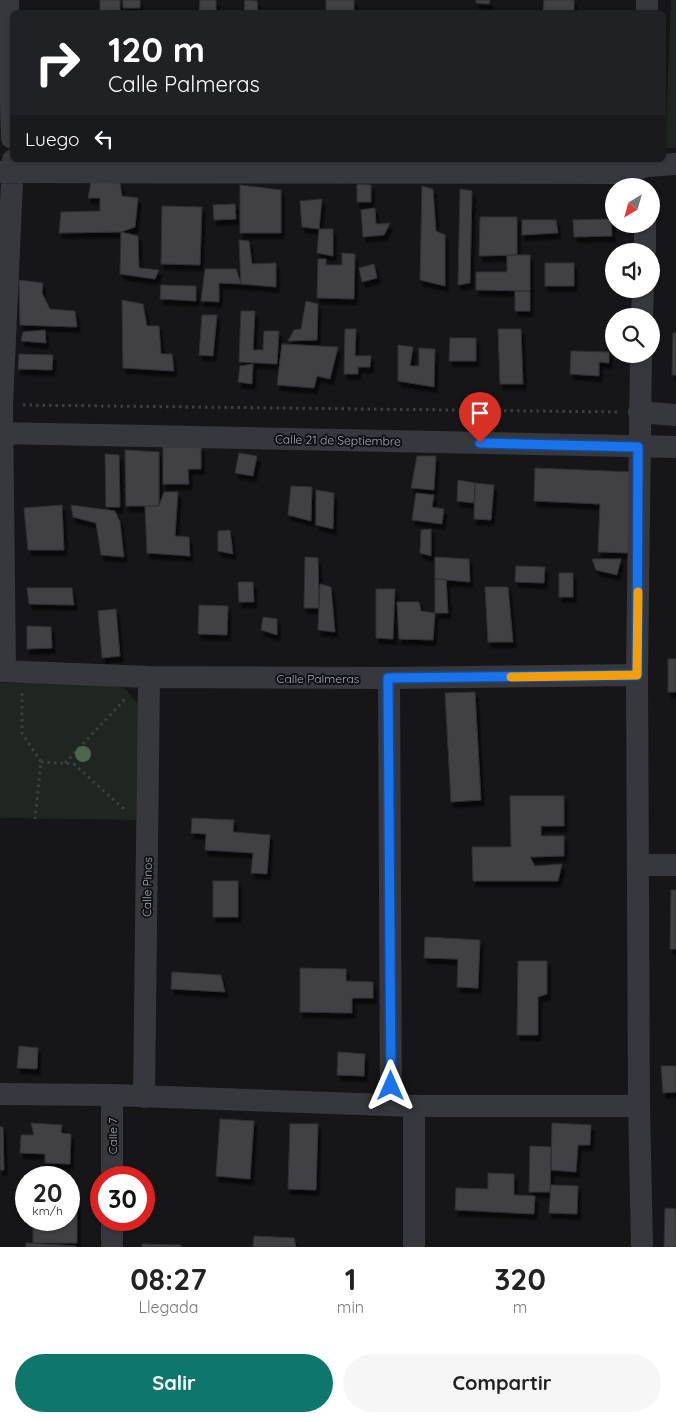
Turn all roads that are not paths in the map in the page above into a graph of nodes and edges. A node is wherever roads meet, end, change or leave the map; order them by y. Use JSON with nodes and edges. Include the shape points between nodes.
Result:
{"nodes":[{"id":1,"x":8,"y":0,"type":"edge"},
{"id":2,"x":10,"y":69,"type":"edge"},
{"id":3,"x":676,"y":164,"type":"edge"},
{"id":4,"x":9,"y":168,"type":"edge"},
{"id":5,"x":647,"y":171,"type":"edge"},
{"id":6,"x":641,"y":363,"type":"edge"},
{"id":7,"x":639,"y":412,"type":"junction"},
{"id":8,"x":676,"y":415,"type":"edge"},
{"id":9,"x":1,"y":433,"type":"edge"},
{"id":10,"x":638,"y":447,"type":"junction"},
{"id":11,"x":676,"y":447,"type":"edge"},
{"id":12,"x":2,"y":671,"type":"edge"},
{"id":13,"x":637,"y":675,"type":"junction"},
{"id":14,"x":149,"y":677,"type":"junction"},
{"id":15,"x":388,"y":678,"type":"junction"},
{"id":16,"x":638,"y":865,"type":"junction"},
{"id":17,"x":676,"y":865,"type":"edge"},
{"id":18,"x":0,"y":1094,"type":"edge"},
{"id":19,"x":112,"y":1095,"type":"junction"},
{"id":20,"x":144,"y":1097,"type":"junction"},
{"id":21,"x":392,"y":1105,"type":"junction"},
{"id":22,"x":414,"y":1106,"type":"junction"},
{"id":23,"x":639,"y":1106,"type":"junction"},
{"id":24,"x":112,"y":1166,"type":"edge"},
{"id":25,"x":112,"y":1231,"type":"edge"},
{"id":26,"x":112,"y":1247,"type":"edge"},
{"id":27,"x":414,"y":1247,"type":"edge"},
{"id":28,"x":642,"y":1247,"type":"edge"}],
"edges":[{"from":1,"to":2,"type":"street"},
{"from":3,"to":5,"type":"street"},
{"from":4,"to":5,"type":"street"},
{"from":4,"to":9,"type":"street"},
{"from":6,"to":7,"type":"street"},
{"from":7,"to":8,"type":"street"},
{"from":7,"to":10,"type":"street"},
{"from":9,"to":10,"type":"street","name":"Calle 21 de Septiembre"},
{"from":9,"to":12,"type":"street"},
{"from":10,"to":11,"type":"street","name":"Calle 21 de Septiembre"},
{"from":10,"to":13,"type":"street"},
{"from":12,"to":14,"type":"street","name":"Calle Palmeras"},
{"from":13,"to":15,"type":"street","name":"Calle Palmeras"},
{"from":13,"to":16,"type":"street"},
{"from":14,"to":15,"type":"street","name":"Calle Palmeras"},
{"from":14,"to":20,"type":"street","name":"Calle Pinos"},
{"from":15,"to":21,"type":"street"},
{"from":16,"to":17,"type":"street"},
{"from":16,"to":23,"type":"street"},
{"from":18,"to":19,"type":"street"},
{"from":19,"to":20,"type":"street"},
{"from":19,"to":24,"type":"street","name":"Calle 7"},
{"from":20,"to":21,"type":"street"},
{"from":21,"to":22,"type":"street"},
{"from":22,"to":23,"type":"street"},
{"from":22,"to":27,"type":"street"},
{"from":23,"to":28,"type":"street"},
{"from":25,"to":26,"type":"street"}]}
